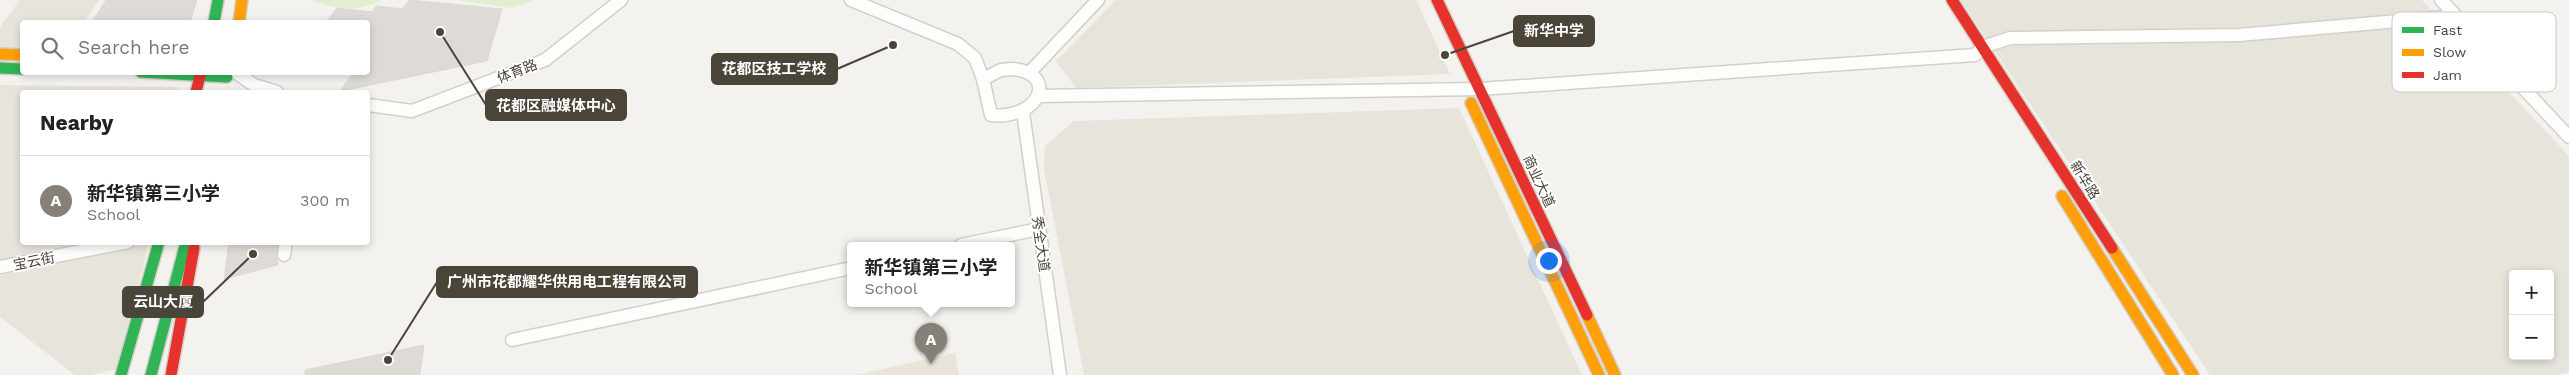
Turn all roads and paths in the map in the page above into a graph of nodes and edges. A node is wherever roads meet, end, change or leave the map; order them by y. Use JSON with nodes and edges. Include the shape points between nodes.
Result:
{"nodes":[{"id":1,"x":218,"y":0,"type":"edge"},
{"id":2,"x":242,"y":0,"type":"edge"},
{"id":3,"x":621,"y":0,"type":"edge"},
{"id":4,"x":851,"y":0,"type":"edge"},
{"id":5,"x":1098,"y":0,"type":"edge"},
{"id":6,"x":1437,"y":0,"type":"edge"},
{"id":7,"x":1940,"y":0,"type":"edge"},
{"id":8,"x":1952,"y":0,"type":"edge"},
{"id":9,"x":2441,"y":0,"type":"edge"},
{"id":10,"x":2452,"y":12,"type":"edge"},
{"id":11,"x":214,"y":18,"type":"edge"},
{"id":12,"x":239,"y":20,"type":"edge"},
{"id":13,"x":2392,"y":22,"type":"edge"},
{"id":14,"x":1979,"y":51,"type":"junction"},
{"id":15,"x":0,"y":54,"type":"edge"},
{"id":16,"x":20,"y":55,"type":"edge"},
{"id":17,"x":0,"y":68,"type":"edge"},
{"id":18,"x":20,"y":69,"type":"edge"},
{"id":19,"x":1028,"y":73,"type":"junction"},
{"id":20,"x":201,"y":75,"type":"edge"},
{"id":21,"x":230,"y":75,"type":"edge"},
{"id":22,"x":232,"y":75,"type":"edge"},
{"id":23,"x":984,"y":79,"type":"junction"},
{"id":24,"x":1463,"y":84,"type":"junction"},
{"id":25,"x":1479,"y":88,"type":"junction"},
{"id":26,"x":197,"y":90,"type":"edge"},
{"id":27,"x":225,"y":90,"type":"edge"},
{"id":28,"x":270,"y":90,"type":"edge"},
{"id":29,"x":2527,"y":92,"type":"edge"},
{"id":30,"x":1038,"y":96,"type":"junction"},
{"id":31,"x":370,"y":105,"type":"edge"},
{"id":32,"x":1023,"y":112,"type":"junction"},
{"id":33,"x":2018,"y":125,"type":"dead end"},
{"id":34,"x":2569,"y":137,"type":"edge"},
{"id":35,"x":2054,"y":183,"type":"dead end"},
{"id":36,"x":1039,"y":229,"type":"junction"},
{"id":37,"x":976,"y":242,"type":"edge"},
{"id":38,"x":113,"y":245,"type":"edge"},
{"id":39,"x":159,"y":245,"type":"edge"},
{"id":40,"x":159,"y":245,"type":"edge"},
{"id":41,"x":185,"y":245,"type":"edge"},
{"id":42,"x":193,"y":245,"type":"edge"},
{"id":43,"x":0,"y":268,"type":"edge"},
{"id":44,"x":847,"y":269,"type":"edge"},
{"id":45,"x":512,"y":340,"type":"dead end"},
{"id":46,"x":138,"y":361,"type":"dead end"},
{"id":47,"x":122,"y":375,"type":"edge"},
{"id":48,"x":151,"y":375,"type":"edge"},
{"id":49,"x":171,"y":375,"type":"edge"},
{"id":50,"x":1060,"y":375,"type":"edge"},
{"id":51,"x":1599,"y":375,"type":"edge"},
{"id":52,"x":1615,"y":375,"type":"edge"},
{"id":53,"x":2173,"y":375,"type":"edge"},
{"id":54,"x":2193,"y":375,"type":"edge"}],
"edges":[{"from":1,"to":11,"type":"main road"},
{"from":2,"to":12,"type":"main road"},
{"from":3,"to":31,"type":"street","name":"体育路","via":[[545,60],[412,111]]},
{"from":4,"to":23,"type":"street","via":[[958,44],[974,54]]},
{"from":5,"to":19,"type":"street"},
{"from":6,"to":25,"type":"main road","name":"商业大道"},
{"from":7,"to":14,"type":"main road","name":"新华路"},
{"from":8,"to":14,"type":"main road","name":"新华路"},
{"from":9,"to":10,"type":"street"},
{"from":13,"to":14,"type":"street","via":[[2238,35],[2010,38]]},
{"from":14,"to":25,"type":"street"},
{"from":14,"to":33,"type":"main road","name":"新华路"},
{"from":14,"to":54,"type":"main road","name":"新华路"},
{"from":15,"to":16,"type":"main road"},
{"from":17,"to":18,"type":"main road"},
{"from":19,"to":23,"type":"street","via":[[1009,69]]},
{"from":19,"to":30,"type":"street","via":[[1038,83]]},
{"from":20,"to":26,"type":"main road"},
{"from":21,"to":27,"type":"main road"},
{"from":22,"to":28,"type":"street"},
{"from":23,"to":32,"type":"street","via":[[991,115],[1008,117]]},
{"from":24,"to":25,"type":"street"},
{"from":24,"to":30,"type":"street"},
{"from":24,"to":51,"type":"main road","name":"商业大道"},
{"from":25,"to":52,"type":"main road","name":"商业大道"},
{"from":29,"to":34,"type":"street"},
{"from":30,"to":32,"type":"street","via":[[1034,104]]},
{"from":32,"to":36,"type":"street","name":"秀全大道"},
{"from":35,"to":53,"type":"main road","name":"新华路"},
{"from":36,"to":37,"type":"street"},
{"from":36,"to":50,"type":"street","name":"秀全大道"},
{"from":38,"to":43,"type":"street","name":"宝云街"},
{"from":39,"to":46,"type":"main road"},
{"from":40,"to":47,"type":"main road"},
{"from":41,"to":48,"type":"main road"},
{"from":42,"to":49,"type":"main road"},
{"from":44,"to":45,"type":"street"}]}
